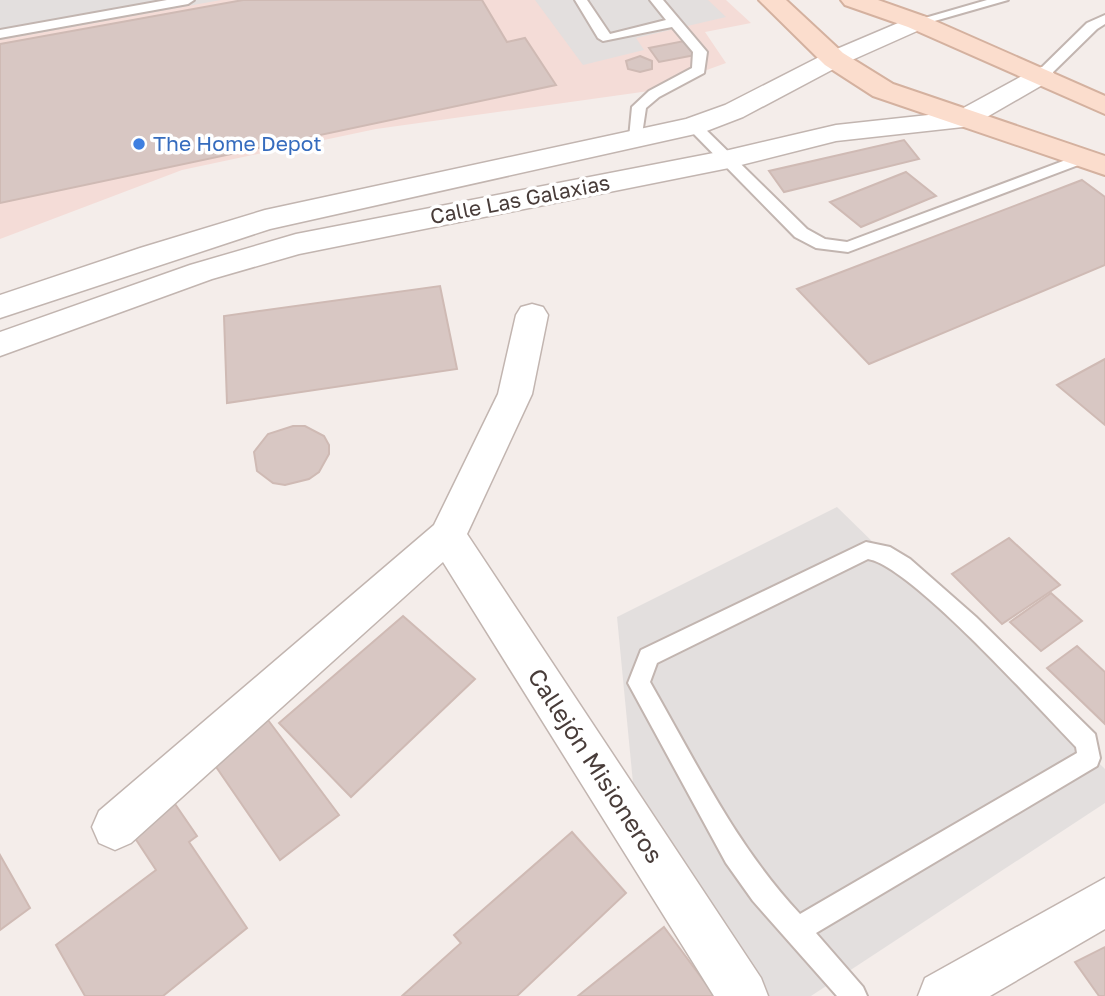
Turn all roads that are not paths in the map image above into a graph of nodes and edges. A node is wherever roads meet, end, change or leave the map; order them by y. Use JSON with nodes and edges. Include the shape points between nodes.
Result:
{"nodes":[{"id":1,"x":188,"y":0,"type":"edge"},
{"id":2,"x":581,"y":0,"type":"edge"},
{"id":3,"x":656,"y":0,"type":"edge"},
{"id":4,"x":854,"y":0,"type":"edge"},
{"id":5,"x":1002,"y":0,"type":"edge"},
{"id":6,"x":771,"y":3,"type":"edge"},
{"id":7,"x":1105,"y":19,"type":"edge"},
{"id":8,"x":675,"y":22,"type":"junction"},
{"id":9,"x":917,"y":22,"type":"junction"},
{"id":10,"x":0,"y":34,"type":"edge"},
{"id":11,"x":834,"y":59,"type":"junction"},
{"id":12,"x":1042,"y":75,"type":"junction"},
{"id":13,"x":1098,"y":99,"type":"edge"},
{"id":14,"x":963,"y":118,"type":"junction"},
{"id":15,"x":694,"y":126,"type":"junction"},
{"id":16,"x":636,"y":138,"type":"junction"},
{"id":17,"x":729,"y":159,"type":"junction"},
{"id":18,"x":1095,"y":162,"type":"edge"},
{"id":19,"x":12,"y":303,"type":"edge"},
{"id":20,"x":532,"y":315,"type":"dead end"},
{"id":21,"x":38,"y":330,"type":"junction"},
{"id":22,"x":0,"y":344,"type":"edge"},
{"id":23,"x":447,"y":536,"type":"junction"},
{"id":24,"x":115,"y":827,"type":"dead end"},
{"id":25,"x":1105,"y":902,"type":"edge"},
{"id":26,"x":797,"y":930,"type":"junction"},
{"id":27,"x":743,"y":996,"type":"edge"},
{"id":28,"x":854,"y":996,"type":"edge"},
{"id":29,"x":943,"y":996,"type":"edge"}],
"edges":[{"from":1,"to":10,"type":"lane"},
{"from":2,"to":8,"type":"lane","via":[[608,38]]},
{"from":3,"to":8,"type":"lane"},
{"from":4,"to":9,"type":"main road"},
{"from":5,"to":9,"type":"lane"},
{"from":6,"to":11,"type":"main road"},
{"from":7,"to":12,"type":"lane"},
{"from":8,"to":16,"type":"lane","via":[[700,52],[699,69],[639,107]]},
{"from":9,"to":11,"type":"street","name":"Calle Las Galaxias"},
{"from":9,"to":12,"type":"main road"},
{"from":11,"to":14,"type":"main road","via":[[883,90]]},
{"from":11,"to":15,"type":"street","name":"Calle Las Galaxias","via":[[734,111]]},
{"from":12,"to":13,"type":"main road"},
{"from":12,"to":14,"type":"street","name":"Calle Las Galaxias"},
{"from":14,"to":17,"type":"street","name":"Calle Las Galaxias","via":[[836,133]]},
{"from":14,"to":18,"type":"main road"},
{"from":15,"to":16,"type":"street","name":"Calle Las Galaxias"},
{"from":15,"to":17,"type":"lane"},
{"from":16,"to":19,"type":"street","name":"Calle Las Galaxias","via":[[265,220]]},
{"from":17,"to":18,"type":"lane","via":[[801,233],[821,244],[848,247]]},
{"from":17,"to":21,"type":"street","name":"Calle Las Galaxias","via":[[296,244]]},
{"from":19,"to":21,"type":"street"},
{"from":20,"to":23,"type":"street","via":[[515,394]]},
{"from":21,"to":22,"type":"street","name":"Calle Las Galaxias"},
{"from":23,"to":24,"type":"street"},
{"from":23,"to":27,"type":"street","name":"Callejón Misioneros"},
{"from":25,"to":29,"type":"street"},
{"from":26,"to":26,"type":"lane","via":[[735,854],[639,683],[649,657],[866,550],[883,553],[970,624],[1087,742],[1089,758]]},
{"from":26,"to":28,"type":"lane"}]}
